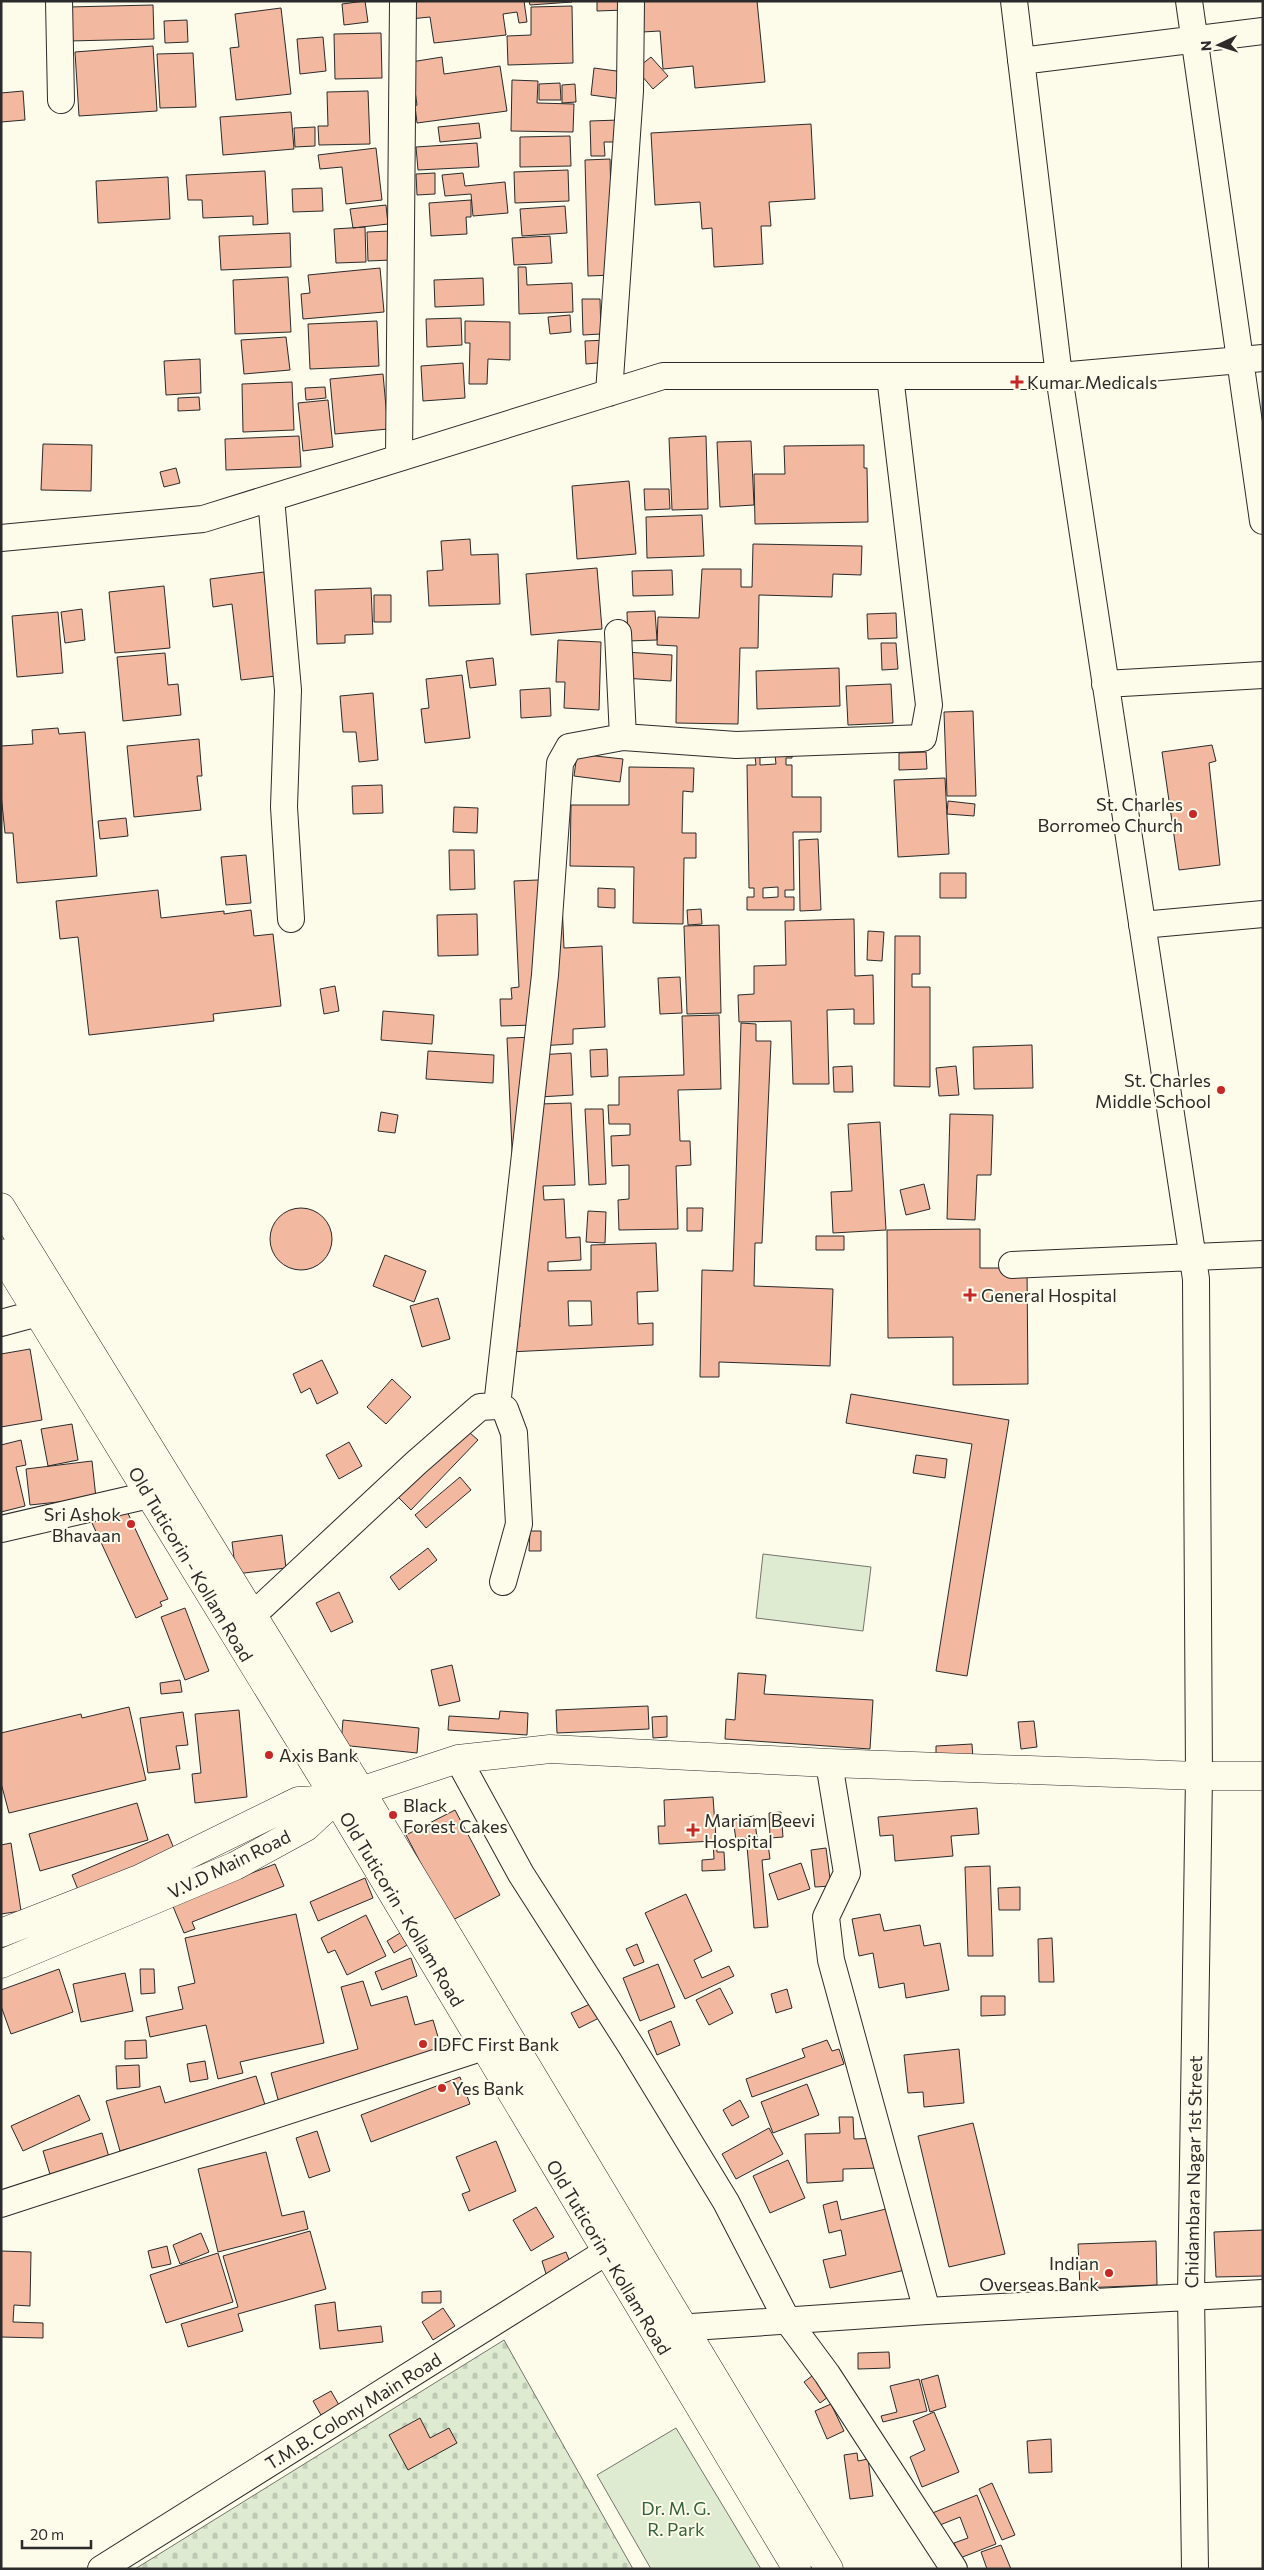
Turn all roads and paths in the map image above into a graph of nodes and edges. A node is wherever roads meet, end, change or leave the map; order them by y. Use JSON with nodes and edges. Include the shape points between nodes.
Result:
{"nodes":[{"id":1,"x":59,"y":1,"type":"edge"},
{"id":2,"x":403,"y":1,"type":"edge"},
{"id":3,"x":631,"y":1,"type":"edge"},
{"id":4,"x":1014,"y":1,"type":"edge"},
{"id":5,"x":1189,"y":1,"type":"edge"},
{"id":6,"x":1263,"y":31,"type":"edge"},
{"id":7,"x":1196,"y":39,"type":"junction"},
{"id":8,"x":1022,"y":61,"type":"junction"},
{"id":9,"x":61,"y":100,"type":"dead end"},
{"id":10,"x":1252,"y":359,"type":"edge"},
{"id":11,"x":890,"y":376,"type":"junction"},
{"id":12,"x":1059,"y":376,"type":"junction"},
{"id":13,"x":609,"y":393,"type":"junction"},
{"id":14,"x":399,"y":458,"type":"junction"},
{"id":15,"x":271,"y":498,"type":"junction"},
{"id":16,"x":1263,"y":520,"type":"edge"},
{"id":17,"x":1,"y":538,"type":"edge"},
{"id":18,"x":618,"y":634,"type":"dead end"},
{"id":19,"x":1263,"y":675,"type":"edge"},
{"id":20,"x":1105,"y":684,"type":"junction"},
{"id":21,"x":623,"y":737,"type":"junction"},
{"id":22,"x":1263,"y":914,"type":"edge"},
{"id":23,"x":292,"y":919,"type":"dead end"},
{"id":24,"x":1142,"y":925,"type":"junction"},
{"id":25,"x":1,"y":1207,"type":"edge"},
{"id":26,"x":1,"y":1253,"type":"edge"},
{"id":27,"x":1263,"y":1254,"type":"edge"},
{"id":28,"x":1193,"y":1257,"type":"junction"},
{"id":29,"x":1012,"y":1265,"type":"dead end"},
{"id":30,"x":38,"y":1313,"type":"junction"},
{"id":31,"x":1,"y":1323,"type":"edge"},
{"id":32,"x":496,"y":1406,"type":"junction"},
{"id":33,"x":149,"y":1495,"type":"junction"},
{"id":34,"x":1,"y":1529,"type":"edge"},
{"id":35,"x":503,"y":1582,"type":"dead end"},
{"id":36,"x":244,"y":1624,"type":"junction"},
{"id":37,"x":458,"y":1759,"type":"junction"},
{"id":38,"x":829,"y":1763,"type":"junction"},
{"id":39,"x":1199,"y":1776,"type":"junction"},
{"id":40,"x":1263,"y":1776,"type":"edge"},
{"id":41,"x":348,"y":1795,"type":"junction"},
{"id":42,"x":1,"y":1933,"type":"edge"},
{"id":43,"x":1,"y":1964,"type":"edge"},
{"id":44,"x":484,"y":2047,"type":"junction"},
{"id":45,"x":1,"y":2204,"type":"edge"},
{"id":46,"x":606,"y":2252,"type":"junction"},
{"id":47,"x":1263,"y":2293,"type":"edge"},
{"id":48,"x":1191,"y":2295,"type":"junction"},
{"id":49,"x":927,"y":2311,"type":"junction"},
{"id":50,"x":787,"y":2320,"type":"junction"},
{"id":51,"x":686,"y":2327,"type":"junction"},
{"id":52,"x":653,"y":2330,"type":"junction"},
{"id":53,"x":101,"y":2569,"type":"edge"},
{"id":54,"x":797,"y":2569,"type":"edge"},
{"id":55,"x":829,"y":2569,"type":"edge"},
{"id":56,"x":954,"y":2569,"type":"edge"},
{"id":57,"x":1195,"y":2569,"type":"edge"}],
"edges":[{"from":1,"to":9,"type":"street"},
{"from":2,"to":14,"type":"street"},
{"from":3,"to":13,"type":"street","via":[[630,91]]},
{"from":4,"to":8,"type":"street","name":"Chidambara Nagar 1st Street"},
{"from":5,"to":7,"type":"street"},
{"from":6,"to":7,"type":"street"},
{"from":7,"to":8,"type":"street"},
{"from":7,"to":10,"type":"street"},
{"from":8,"to":12,"type":"street","name":"Chidambara Nagar 1st Street"},
{"from":10,"to":12,"type":"street"},
{"from":10,"to":16,"type":"street"},
{"from":11,"to":12,"type":"street"},
{"from":11,"to":13,"type":"street","via":[[664,376]]},
{"from":11,"to":21,"type":"street","via":[[929,705],[923,738],[736,745]]},
{"from":12,"to":20,"type":"street","name":"Chidambara Nagar 1st Street"},
{"from":13,"to":14,"type":"street"},
{"from":14,"to":15,"type":"street"},
{"from":15,"to":17,"type":"street","via":[[203,519]]},
{"from":15,"to":23,"type":"street","via":[[288,690],[284,807]]},
{"from":18,"to":21,"type":"street"},
{"from":19,"to":20,"type":"street"},
{"from":20,"to":24,"type":"street","name":"Chidambara Nagar 1st Street"},
{"from":21,"to":32,"type":"street","via":[[569,746],[560,763],[545,975]]},
{"from":22,"to":24,"type":"street"},
{"from":24,"to":28,"type":"street","name":"Chidambara Nagar 1st Street"},
{"from":25,"to":36,"type":"main road"},
{"from":26,"to":30,"type":"main road","name":"Old Tuticorin - Kollam Road"},
{"from":27,"to":28,"type":"street"},
{"from":28,"to":29,"type":"street"},
{"from":28,"to":39,"type":"street","name":"Chidambara Nagar 1st Street","via":[[1196,1279]]},
{"from":30,"to":31,"type":"street"},
{"from":30,"to":33,"type":"main road","name":"Old Tuticorin - Kollam Road"},
{"from":32,"to":35,"type":"street","via":[[505,1409],[514,1433],[518,1480],[519,1524]]},
{"from":32,"to":36,"type":"street","via":[[480,1407],[440,1440]]},
{"from":33,"to":34,"type":"street"},
{"from":33,"to":36,"type":"main road","name":"Old Tuticorin - Kollam Road"},
{"from":36,"to":41,"type":"main road","name":"Old Tuticorin - Kollam Road"},
{"from":37,"to":38,"type":"main road","via":[[550,1749]]},
{"from":37,"to":41,"type":"main road"},
{"from":37,"to":50,"type":"street","via":[[521,1874],[726,2202]]},
{"from":38,"to":39,"type":"main road"},
{"from":38,"to":49,"type":"street","via":[[847,1873],[826,1917],[830,1960]]},
{"from":39,"to":40,"type":"main road"},
{"from":39,"to":48,"type":"street","name":"Chidambara Nagar 1st Street"},
{"from":41,"to":42,"type":"main road","name":"V.V.D Main Road","via":[[298,1801],[139,1879]]},
{"from":41,"to":43,"type":"main road","name":"V.V.D Main Road","via":[[306,1827],[235,1866]]},
{"from":41,"to":44,"type":"main road","name":"Old Tuticorin - Kollam Road"},
{"from":41,"to":51,"type":"main road"},
{"from":44,"to":45,"type":"street"},
{"from":44,"to":46,"type":"main road","name":"Old Tuticorin - Kollam Road"},
{"from":46,"to":52,"type":"main road","name":"Old Tuticorin - Kollam Road"},
{"from":46,"to":53,"type":"street","name":"T.M.B. Colony Main Road"},
{"from":47,"to":48,"type":"street"},
{"from":48,"to":49,"type":"street"},
{"from":48,"to":57,"type":"street","name":"Chidambara Nagar 1st Street"},
{"from":49,"to":50,"type":"street"},
{"from":50,"to":51,"type":"street"},
{"from":50,"to":56,"type":"street","via":[[827,2374]]},
{"from":51,"to":52,"type":"street"},
{"from":51,"to":55,"type":"main road"},
{"from":52,"to":54,"type":"main road","name":"Old Tuticorin - Kollam Road"}]}
